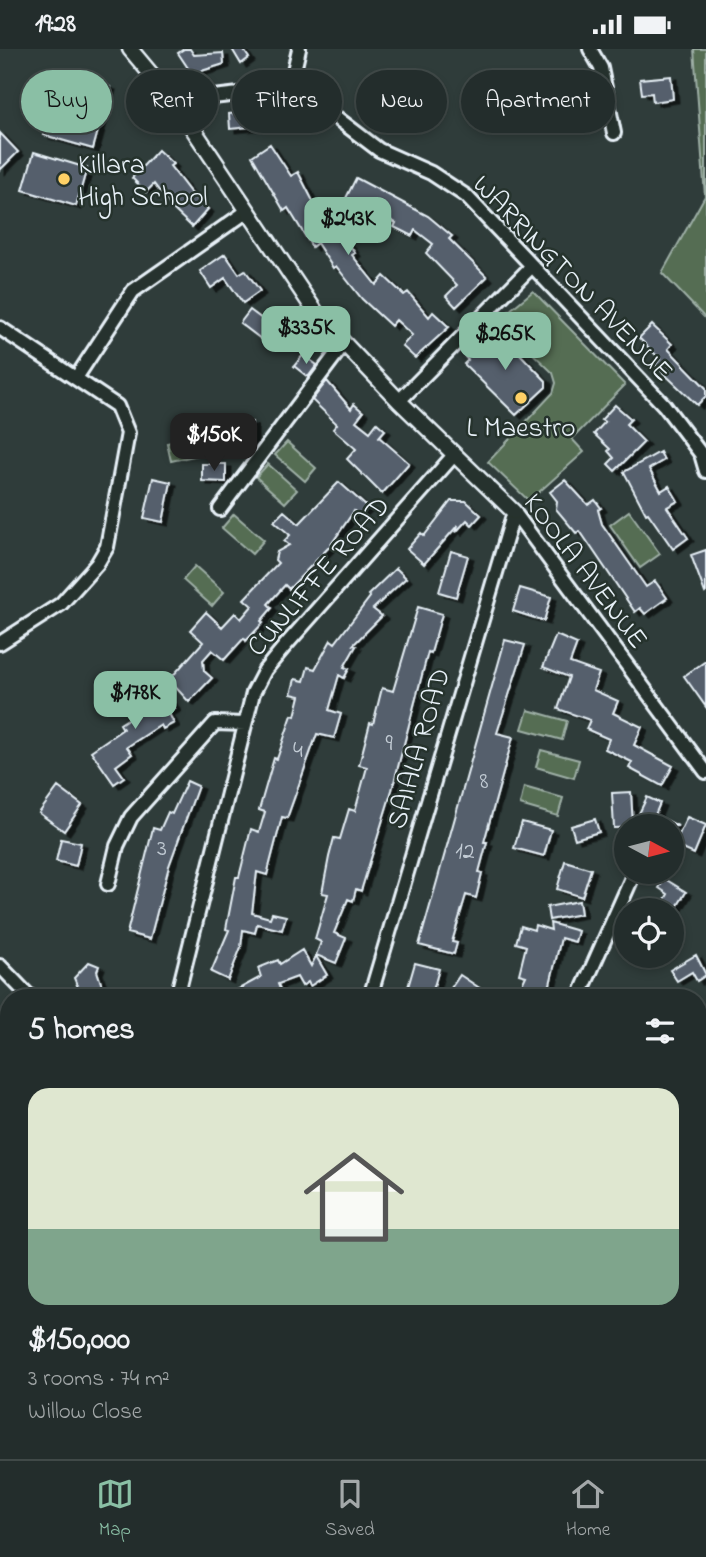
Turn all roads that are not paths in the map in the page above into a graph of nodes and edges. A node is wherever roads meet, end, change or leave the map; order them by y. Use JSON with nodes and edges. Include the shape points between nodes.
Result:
{"nodes":[{"id":1,"x":130,"y":49,"type":"edge"},
{"id":2,"x":299,"y":49,"type":"edge"},
{"id":3,"x":591,"y":49,"type":"edge"},
{"id":4,"x":148,"y":70,"type":"edge"},
{"id":5,"x":294,"y":70,"type":"edge"},
{"id":6,"x":601,"y":70,"type":"edge"},
{"id":7,"x":342,"y":122,"type":"edge"},
{"id":8,"x":195,"y":133,"type":"edge"},
{"id":9,"x":246,"y":212,"type":"junction"},
{"id":10,"x":532,"y":266,"type":"junction"},
{"id":11,"x":0,"y":328,"type":"edge"},
{"id":12,"x":343,"y":345,"type":"junction"},
{"id":13,"x":76,"y":378,"type":"junction"},
{"id":14,"x":399,"y":401,"type":"junction"},
{"id":15,"x":454,"y":455,"type":"junction"},
{"id":16,"x":706,"y":471,"type":"edge"},
{"id":17,"x":220,"y":509,"type":"dead end"},
{"id":18,"x":514,"y":512,"type":"junction"},
{"id":19,"x":0,"y":643,"type":"edge"},
{"id":20,"x":245,"y":724,"type":"junction"},
{"id":21,"x":706,"y":772,"type":"edge"},
{"id":22,"x":108,"y":884,"type":"dead end"},
{"id":23,"x":629,"y":884,"type":"edge"},
{"id":24,"x":0,"y":966,"type":"edge"},
{"id":25,"x":22,"y":989,"type":"edge"},
{"id":26,"x":179,"y":989,"type":"edge"},
{"id":27,"x":372,"y":989,"type":"edge"},
{"id":28,"x":583,"y":989,"type":"edge"}],
"edges":[{"from":1,"to":4,"type":"street"},
{"from":2,"to":5,"type":"street"},
{"from":3,"to":6,"type":"street"},
{"from":7,"to":10,"type":"street","name":"WARRINGTON AVENUE","via":[[379,150],[431,173],[466,196]]},
{"from":8,"to":9,"type":"street","name":"KOOLA AVENUE"},
{"from":9,"to":12,"type":"street","name":"KOOLA AVENUE"},
{"from":9,"to":13,"type":"street","via":[[133,291]]},
{"from":10,"to":14,"type":"street"},
{"from":10,"to":16,"type":"street","name":"WARRINGTON AVENUE","via":[[664,405],[701,454]]},
{"from":11,"to":13,"type":"street"},
{"from":12,"to":14,"type":"street","name":"KOOLA AVENUE"},
{"from":12,"to":17,"type":"street"},
{"from":13,"to":19,"type":"street","via":[[117,406],[128,433],[107,547],[68,598]]},
{"from":14,"to":15,"type":"street","name":"KOOLA AVENUE"},
{"from":15,"to":18,"type":"street","name":"KOOLA AVENUE"},
{"from":15,"to":20,"type":"street","name":"CUNLIFFE ROAD","via":[[265,670]]},
{"from":18,"to":21,"type":"street","name":"KOOLA AVENUE"},
{"from":18,"to":27,"type":"street","name":"SAIALA ROAD"},
{"from":20,"to":22,"type":"street","via":[[215,723],[131,817],[117,846]]},
{"from":20,"to":26,"type":"street","name":"CUNLIFFE ROAD"},
{"from":23,"to":28,"type":"street"},
{"from":24,"to":25,"type":"street"}]}
